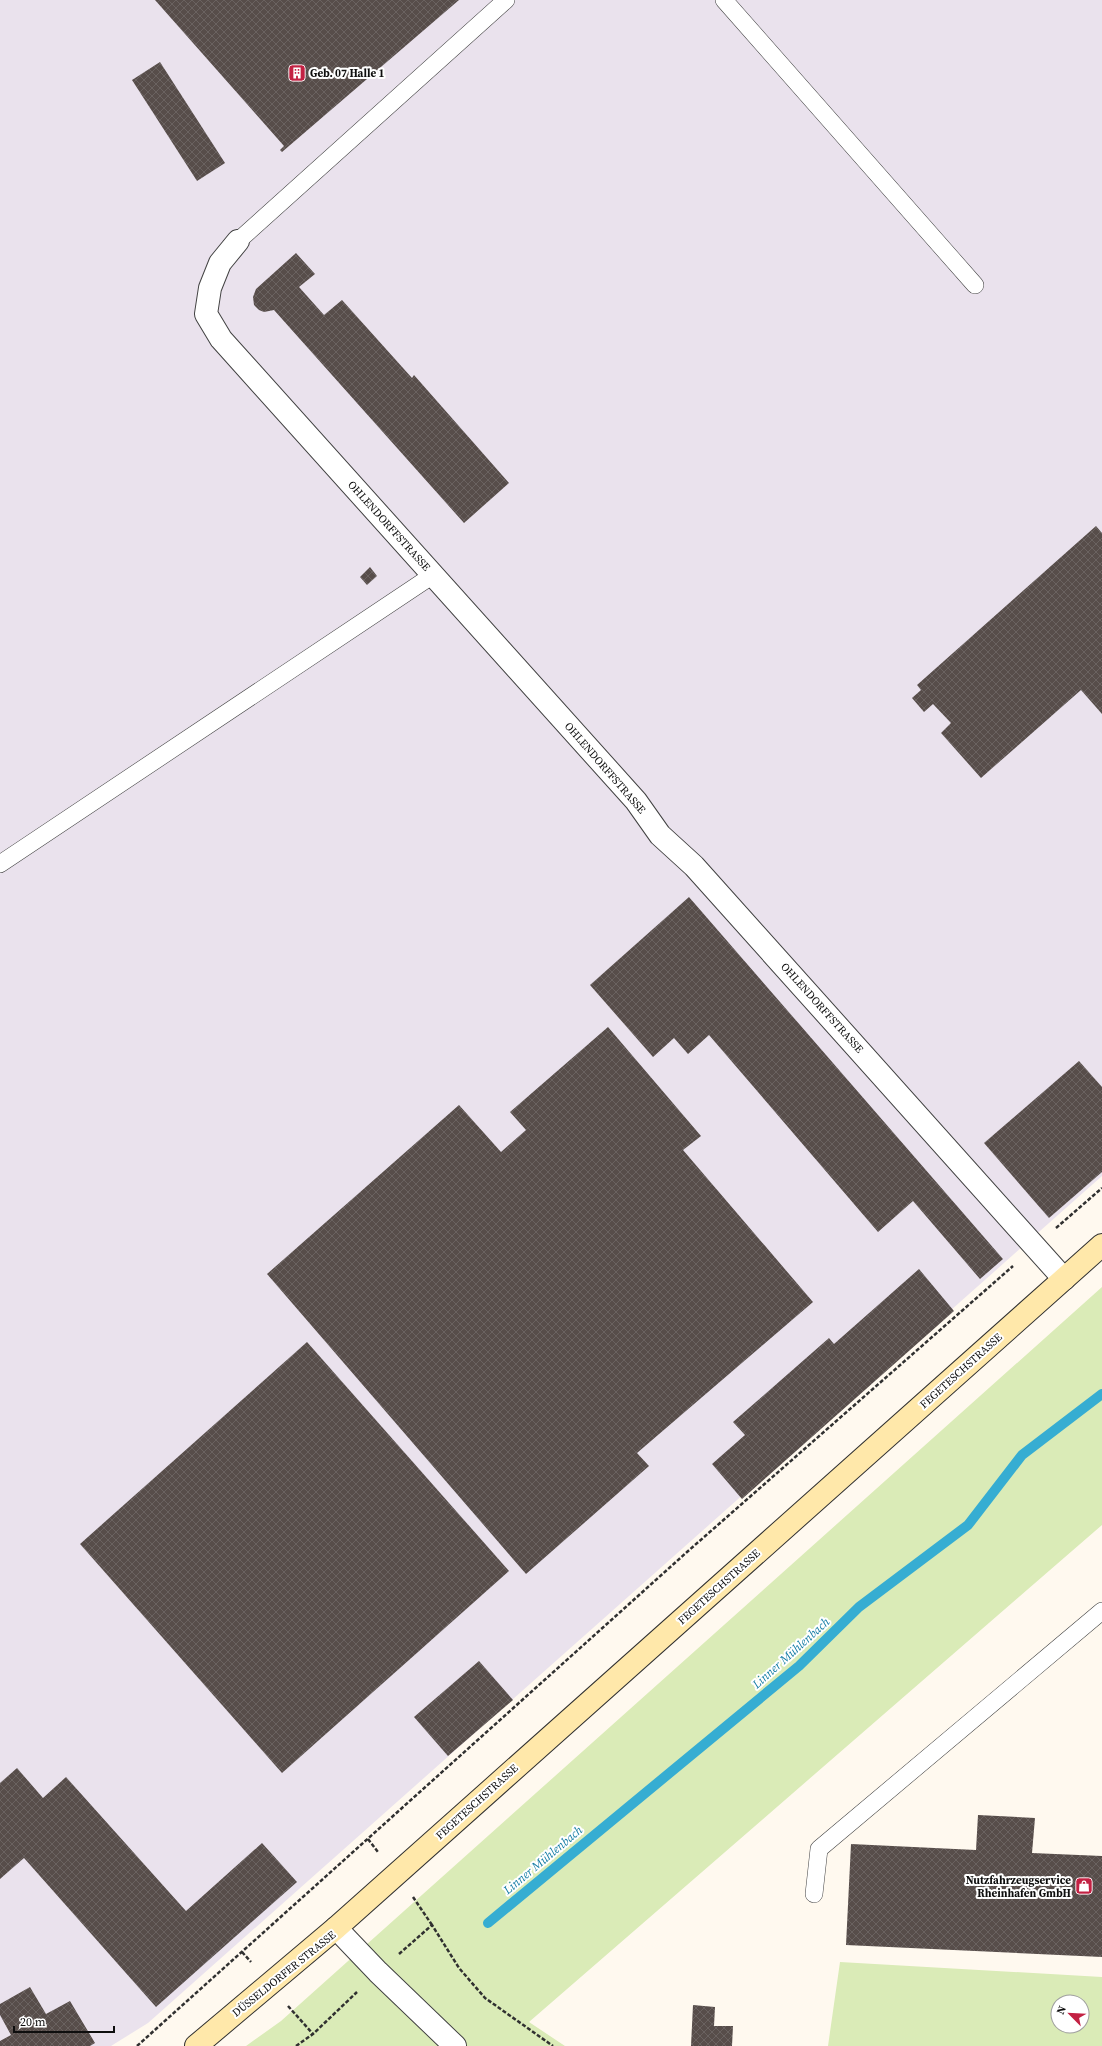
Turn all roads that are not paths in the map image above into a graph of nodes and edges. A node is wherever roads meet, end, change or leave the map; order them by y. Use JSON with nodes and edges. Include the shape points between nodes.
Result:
{"nodes":[{"id":1,"x":506,"y":0,"type":"edge"},
{"id":2,"x":724,"y":0,"type":"edge"},
{"id":3,"x":238,"y":241,"type":"joint"},
{"id":4,"x":975,"y":285,"type":"dead end"},
{"id":5,"x":433,"y":575,"type":"junction"},
{"id":6,"x":0,"y":864,"type":"edge"},
{"id":7,"x":1102,"y":1245,"type":"edge"},
{"id":8,"x":1064,"y":1279,"type":"junction"},
{"id":9,"x":1102,"y":1611,"type":"edge"},
{"id":10,"x":814,"y":1894,"type":"dead end"},
{"id":11,"x":336,"y":1928,"type":"junction"},
{"id":12,"x":196,"y":2046,"type":"edge"},
{"id":13,"x":455,"y":2046,"type":"edge"}],
"edges":[{"from":1,"to":3,"type":"lane"},
{"from":2,"to":4,"type":"lane"},
{"from":3,"to":5,"type":"street","name":"OHLENDORFFSTRASSE","via":[[220,263],[210,288],[206,314],[221,338]]},
{"from":5,"to":6,"type":"lane"},
{"from":5,"to":8,"type":"street","name":"OHLENDORFFSTRASSE","via":[[636,801],[660,835],[694,866]]},
{"from":7,"to":8,"type":"main road","name":"FEGETESCHSTRASSE"},
{"from":8,"to":11,"type":"main road","name":"FEGETESCHSTRASSE"},
{"from":9,"to":10,"type":"lane","via":[[819,1849]]},
{"from":11,"to":12,"type":"main road","name":"DÜSSELDORFER STRASSE"},
{"from":11,"to":13,"type":"street","name":"DÜSSELDORFER STRASSE"}]}
